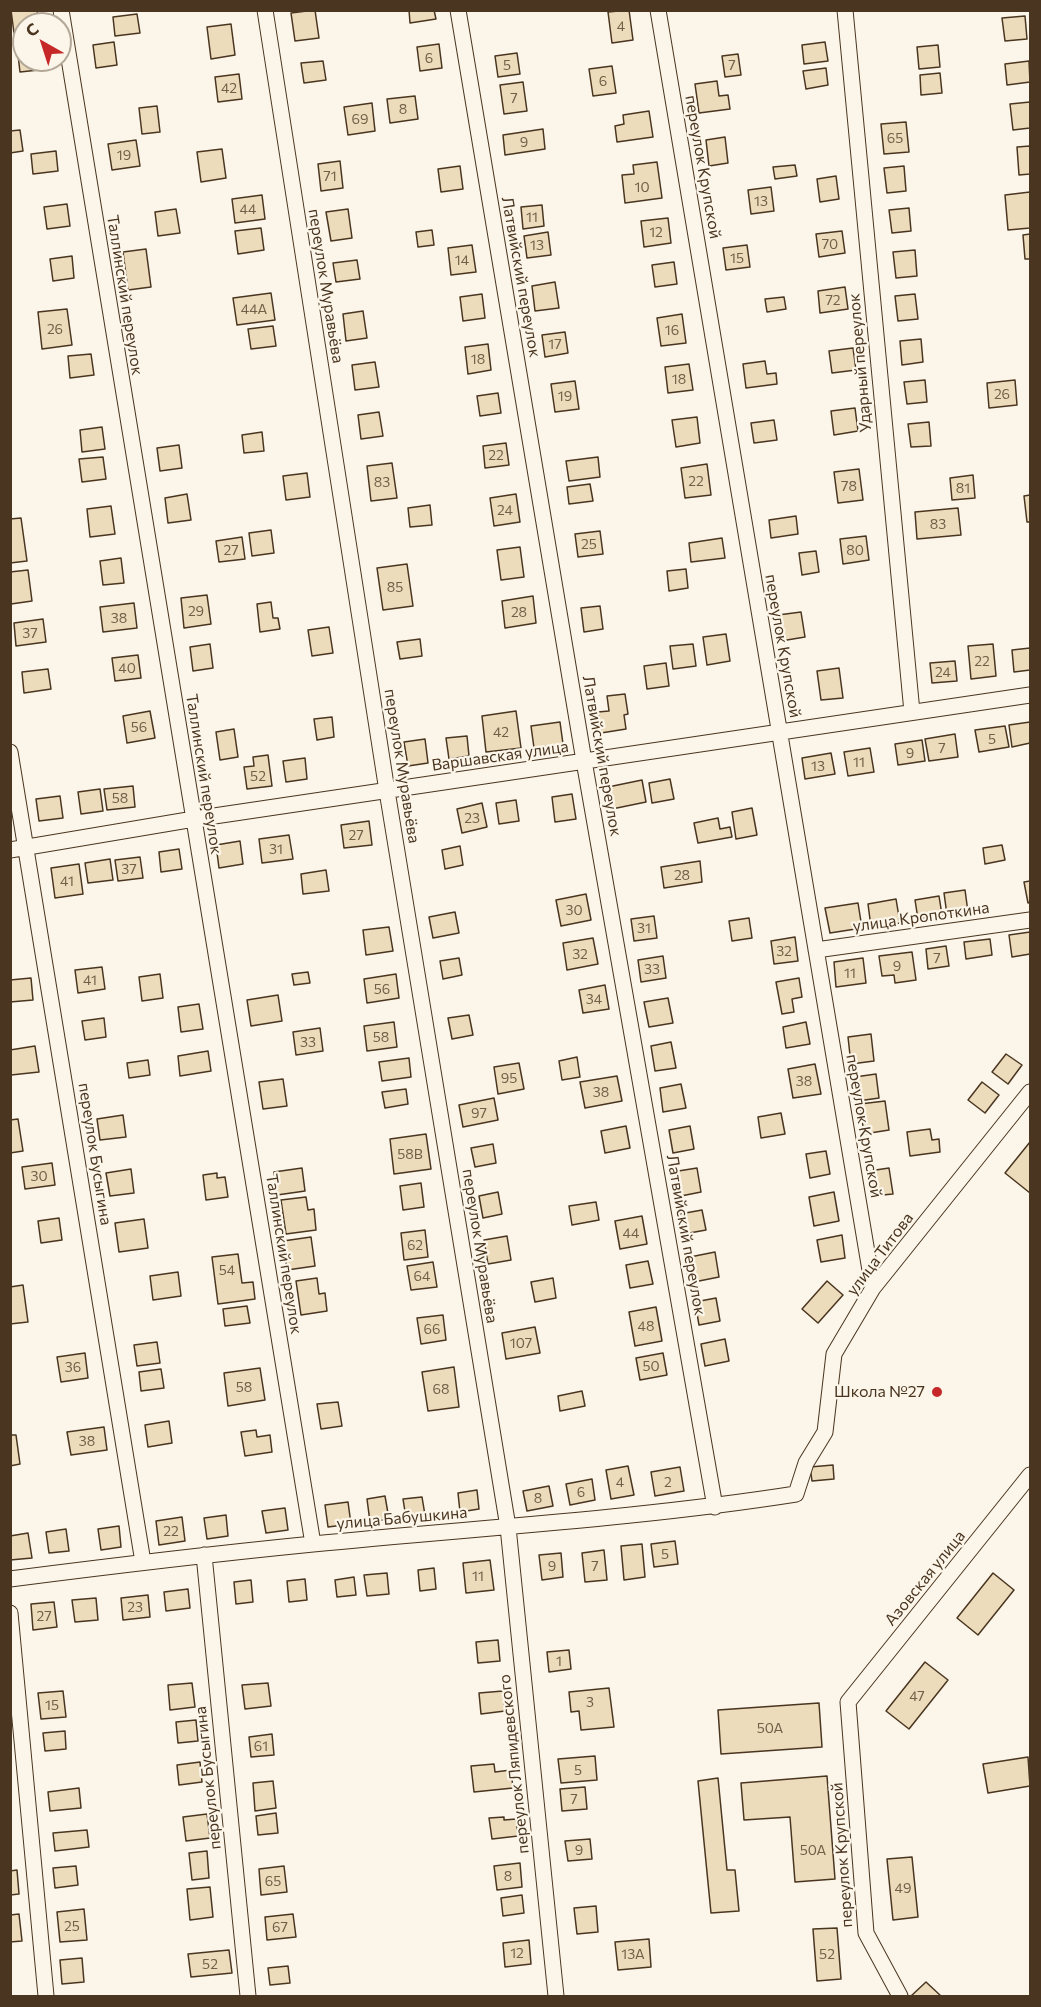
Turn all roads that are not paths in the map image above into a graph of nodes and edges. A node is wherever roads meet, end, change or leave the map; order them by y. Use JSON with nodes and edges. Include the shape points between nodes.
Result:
{"nodes":[{"id":1,"x":60,"y":10,"type":"edge"},
{"id":2,"x":265,"y":10,"type":"edge"},
{"id":3,"x":458,"y":10,"type":"edge"},
{"id":4,"x":658,"y":10,"type":"edge"},
{"id":5,"x":845,"y":10,"type":"edge"},
{"id":6,"x":1030,"y":694,"type":"edge"},
{"id":7,"x":912,"y":712,"type":"junction"},
{"id":8,"x":780,"y":732,"type":"junction"},
{"id":9,"x":10,"y":752,"type":"edge"},
{"id":10,"x":584,"y":761,"type":"junction"},
{"id":11,"x":387,"y":791,"type":"junction"},
{"id":12,"x":194,"y":819,"type":"junction"},
{"id":13,"x":26,"y":848,"type":"junction"},
{"id":14,"x":10,"y":850,"type":"edge"},
{"id":15,"x":1030,"y":920,"type":"edge"},
{"id":16,"x":816,"y":950,"type":"junction"},
{"id":17,"x":1030,"y":1092,"type":"edge"},
{"id":18,"x":873,"y":1288,"type":"junction"},
{"id":19,"x":1030,"y":1475,"type":"edge"},
{"id":20,"x":796,"y":1494,"type":"joint"},
{"id":21,"x":715,"y":1507,"type":"junction"},
{"id":22,"x":508,"y":1527,"type":"junction"},
{"id":23,"x":313,"y":1544,"type":"junction"},
{"id":24,"x":204,"y":1555,"type":"junction"},
{"id":25,"x":143,"y":1562,"type":"junction"},
{"id":26,"x":10,"y":1579,"type":"edge"},
{"id":27,"x":10,"y":1613,"type":"edge"},
{"id":28,"x":848,"y":1702,"type":"joint"},
{"id":29,"x":46,"y":1996,"type":"edge"},
{"id":30,"x":248,"y":1996,"type":"edge"},
{"id":31,"x":556,"y":1996,"type":"edge"},
{"id":32,"x":900,"y":1996,"type":"edge"}],
"edges":[{"from":1,"to":12,"type":"street","name":"Таллинский переулок"},
{"from":2,"to":11,"type":"street","name":"переулок Муравьёва"},
{"from":3,"to":10,"type":"street","name":"Латвийский переулок"},
{"from":4,"to":8,"type":"street","name":"переулок Крупской"},
{"from":5,"to":7,"type":"street","name":"Ударный переулок"},
{"from":6,"to":7,"type":"street","name":"Варшавская улица"},
{"from":7,"to":8,"type":"street","name":"Варшавская улица"},
{"from":8,"to":10,"type":"street","name":"Варшавская улица"},
{"from":8,"to":16,"type":"street","name":"переулок Крупской"},
{"from":9,"to":13,"type":"street","name":"переулок Бусыгина"},
{"from":10,"to":11,"type":"street","name":"Варшавская улица"},
{"from":10,"to":21,"type":"street","name":"Латвийский переулок"},
{"from":11,"to":12,"type":"street","name":"Варшавская улица"},
{"from":11,"to":22,"type":"street","name":"переулок Муравьёва"},
{"from":12,"to":13,"type":"street","name":"Варшавская улица"},
{"from":12,"to":23,"type":"street","name":"Таллинский переулок"},
{"from":13,"to":14,"type":"street","name":"Варшавская улица"},
{"from":13,"to":25,"type":"street","name":"переулок Бусыгина"},
{"from":15,"to":16,"type":"street","name":"улица Кропоткина"},
{"from":16,"to":18,"type":"street","name":"переулок Крупской"},
{"from":17,"to":18,"type":"street","name":"улица Титова"},
{"from":18,"to":20,"type":"street","name":"улица Титова","via":[[834,1354],[825,1432],[806,1463]]},
{"from":19,"to":28,"type":"street","name":"Азовская улица"},
{"from":20,"to":21,"type":"street","name":"улица Бабушкина"},
{"from":21,"to":22,"type":"street","name":"улица Бабушкина"},
{"from":22,"to":23,"type":"street","name":"улица Бабушкина"},
{"from":22,"to":31,"type":"street","name":"переулок Ляпидевского"},
{"from":23,"to":24,"type":"street","name":"улица Бабушкина"},
{"from":24,"to":25,"type":"street","name":"улица Бабушкина"},
{"from":24,"to":30,"type":"street","name":"переулок Бусыгина"},
{"from":25,"to":26,"type":"street","name":"улица Бабушкина"},
{"from":27,"to":29,"type":"street"},
{"from":28,"to":32,"type":"street","name":"переулок Крупской","via":[[866,1934]]}]}
